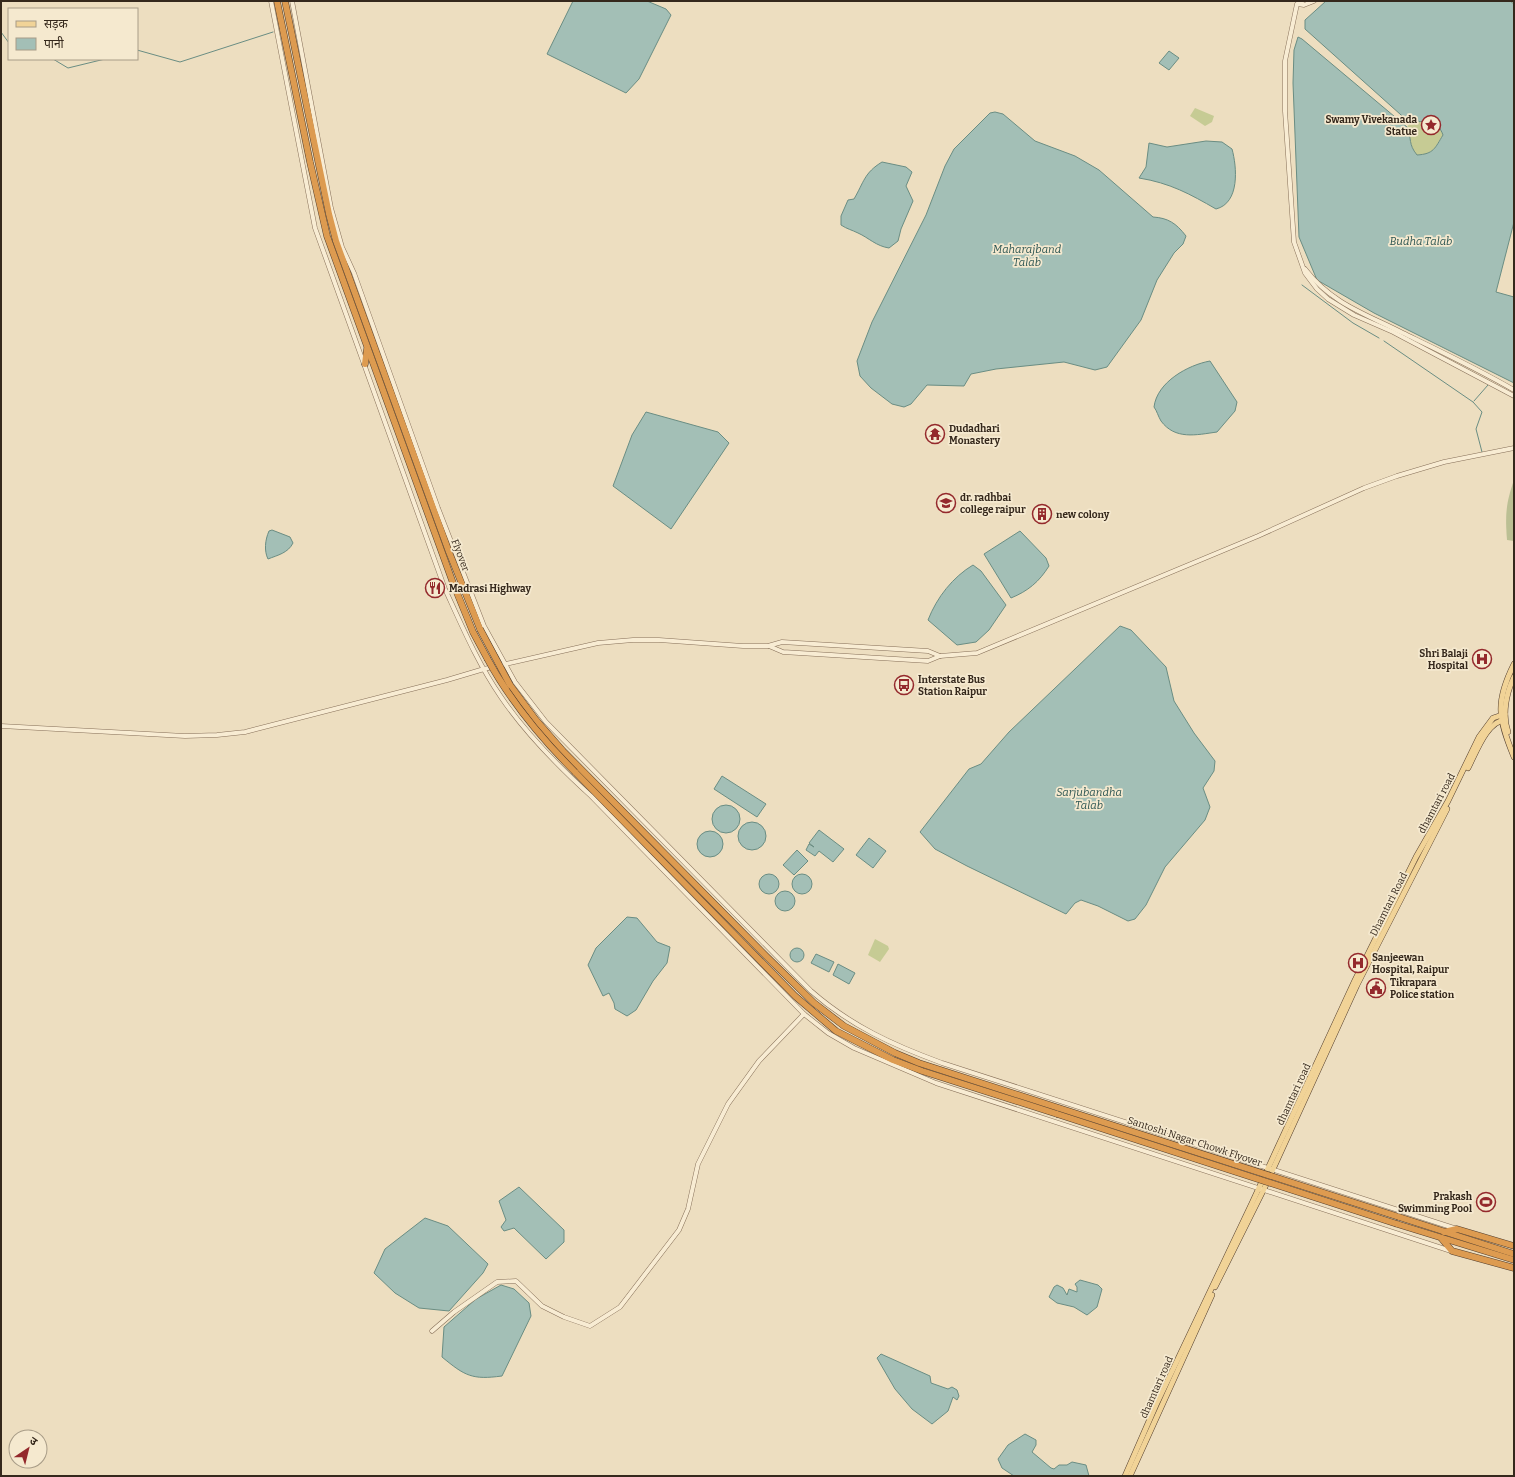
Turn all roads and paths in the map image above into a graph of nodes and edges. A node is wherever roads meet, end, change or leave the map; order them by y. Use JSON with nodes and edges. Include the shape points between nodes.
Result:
{"nodes":[{"id":1,"x":271,"y":1,"type":"edge"},
{"id":2,"x":278,"y":1,"type":"edge"},
{"id":3,"x":285,"y":1,"type":"edge"},
{"id":4,"x":292,"y":1,"type":"edge"},
{"id":5,"x":1303,"y":1,"type":"edge"},
{"id":6,"x":1314,"y":1,"type":"edge"},
{"id":7,"x":1296,"y":3,"type":"edge"},
{"id":8,"x":1300,"y":260,"type":"junction"},
{"id":9,"x":370,"y":334,"type":"junction"},
{"id":10,"x":377,"y":341,"type":"junction"},
{"id":11,"x":367,"y":348,"type":"junction"},
{"id":12,"x":364,"y":364,"type":"junction"},
{"id":13,"x":1514,"y":390,"type":"edge"},
{"id":14,"x":1514,"y":396,"type":"edge"},
{"id":15,"x":1514,"y":448,"type":"edge"},
{"id":16,"x":768,"y":646,"type":"junction"},
{"id":17,"x":928,"y":650,"type":"junction"},
{"id":18,"x":940,"y":656,"type":"junction"},
{"id":19,"x":928,"y":661,"type":"junction"},
{"id":20,"x":1514,"y":664,"type":"edge"},
{"id":21,"x":504,"y":665,"type":"junction"},
{"id":22,"x":484,"y":669,"type":"junction"},
{"id":23,"x":1514,"y":677,"type":"edge"},
{"id":24,"x":1503,"y":717,"type":"junction"},
{"id":25,"x":1,"y":726,"type":"edge"},
{"id":26,"x":1514,"y":746,"type":"edge"},
{"id":27,"x":1514,"y":756,"type":"edge"},
{"id":28,"x":577,"y":769,"type":"junction"},
{"id":29,"x":614,"y":791,"type":"junction"},
{"id":30,"x":593,"y":794,"type":"junction"},
{"id":31,"x":608,"y":795,"type":"junction"},
{"id":32,"x":804,"y":1014,"type":"junction"},
{"id":33,"x":942,"y":1063,"type":"junction"},
{"id":34,"x":940,"y":1070,"type":"junction"},
{"id":35,"x":944,"y":1081,"type":"junction"},
{"id":36,"x":1058,"y":1111,"type":"junction"},
{"id":37,"x":1270,"y":1169,"type":"junction"},
{"id":38,"x":1262,"y":1189,"type":"junction"},
{"id":39,"x":1458,"y":1229,"type":"junction"},
{"id":40,"x":1442,"y":1235,"type":"junction"},
{"id":41,"x":1514,"y":1246,"type":"edge"},
{"id":42,"x":1480,"y":1248,"type":"junction"},
{"id":43,"x":1452,"y":1251,"type":"junction"},
{"id":44,"x":1514,"y":1254,"type":"edge"},
{"id":45,"x":1514,"y":1260,"type":"edge"},
{"id":46,"x":1514,"y":1268,"type":"edge"},
{"id":47,"x":432,"y":1331,"type":"dead end"},
{"id":48,"x":1125,"y":1476,"type":"edge"},
{"id":49,"x":1130,"y":1476,"type":"edge"}],
"edges":[{"from":1,"to":12,"type":"street","via":[[315,228]]},
{"from":2,"to":11,"type":"highway","name":"Flyover","via":[[321,215]]},
{"from":3,"to":9,"type":"highway","name":"Flyover","via":[[329,214],[336,241]]},
{"from":4,"to":10,"type":"street","via":[[332,213]]},
{"from":5,"to":7,"type":"street"},
{"from":6,"to":7,"type":"street","via":[[1304,5]]},
{"from":7,"to":8,"type":"street","via":[[1285,60],[1285,111],[1294,242]]},
{"from":8,"to":13,"type":"street","via":[[1316,282],[1340,302]]},
{"from":8,"to":14,"type":"street","via":[[1305,273],[1317,289],[1339,306]]},
{"from":9,"to":10,"type":"highway"},
{"from":9,"to":28,"type":"highway","name":"Flyover","bridge":true,"via":[[449,552],[480,629],[510,685]]},
{"from":10,"to":21,"type":"street","via":[[473,598]]},
{"from":11,"to":12,"type":"highway"},
{"from":11,"to":28,"type":"highway","name":"Flyover","bridge":true,"via":[[473,632],[515,704],[547,743]]},
{"from":12,"to":22,"type":"street","via":[[444,589]]},
{"from":15,"to":18,"type":"street","via":[[1444,462],[1397,476],[987,650],[964,655]]},
{"from":16,"to":17,"type":"street","via":[[782,642]]},
{"from":16,"to":19,"type":"street","via":[[783,652]]},
{"from":16,"to":21,"type":"street","via":[[633,640],[598,643]]},
{"from":17,"to":18,"type":"street"},
{"from":17,"to":19,"type":"street"},
{"from":18,"to":19,"type":"street"},
{"from":20,"to":24,"type":"main road","via":[[1503,687]]},
{"from":21,"to":22,"type":"street"},
{"from":21,"to":29,"type":"street","via":[[546,722]]},
{"from":22,"to":25,"type":"street","via":[[245,732],[217,736]]},
{"from":22,"to":30,"type":"street","via":[[501,698],[528,732],[561,769]]},
{"from":23,"to":24,"type":"main road"},
{"from":24,"to":26,"type":"main road"},
{"from":24,"to":27,"type":"main road"},
{"from":24,"to":37,"type":"main road","name":"Dhamtari Road","via":[[1489,729],[1419,861]]},
{"from":24,"to":37,"type":"main road","name":"dhamtari road","via":[[1487,724],[1416,857],[1361,968]]},
{"from":28,"to":30,"type":"highway","name":"Flyover"},
{"from":28,"to":31,"type":"highway","name":"Flyover"},
{"from":29,"to":31,"type":"highway"},
{"from":29,"to":33,"type":"street","via":[[828,1006],[871,1033]]},
{"from":30,"to":32,"type":"street"},
{"from":30,"to":35,"type":"highway","name":"Flyover","via":[[812,1012],[856,1043]]},
{"from":31,"to":34,"type":"highway","name":"Flyover","via":[[814,1003],[844,1026],[868,1040]]},
{"from":32,"to":35,"type":"street","via":[[828,1033],[854,1048]]},
{"from":32,"to":47,"type":"street","via":[[759,1061],[731,1099],[698,1164],[688,1209],[679,1230],[620,1307],[590,1326],[542,1306],[516,1281],[497,1282]]},
{"from":33,"to":34,"type":"highway"},
{"from":33,"to":37,"type":"street"},
{"from":34,"to":36,"type":"highway","name":"Santoshi Nagar Chowk Flyover"},
{"from":35,"to":36,"type":"highway","name":"Santoshi Nagar Chowk Flyover"},
{"from":35,"to":38,"type":"street"},
{"from":36,"to":40,"type":"highway","name":"Santoshi Nagar Chowk Flyover","bridge":true},
{"from":37,"to":38,"type":"main road"},
{"from":37,"to":39,"type":"street"},
{"from":38,"to":43,"type":"street"},
{"from":38,"to":48,"type":"main road","name":"dhamtari road","via":[[1166,1384]]},
{"from":38,"to":49,"type":"main road"},
{"from":39,"to":40,"type":"highway"},
{"from":39,"to":41,"type":"highway"},
{"from":40,"to":42,"type":"highway","name":"Santoshi Nagar Chowk Flyover"},
{"from":40,"to":43,"type":"highway"},
{"from":42,"to":44,"type":"highway"},
{"from":42,"to":45,"type":"highway"},
{"from":43,"to":46,"type":"highway"}]}
